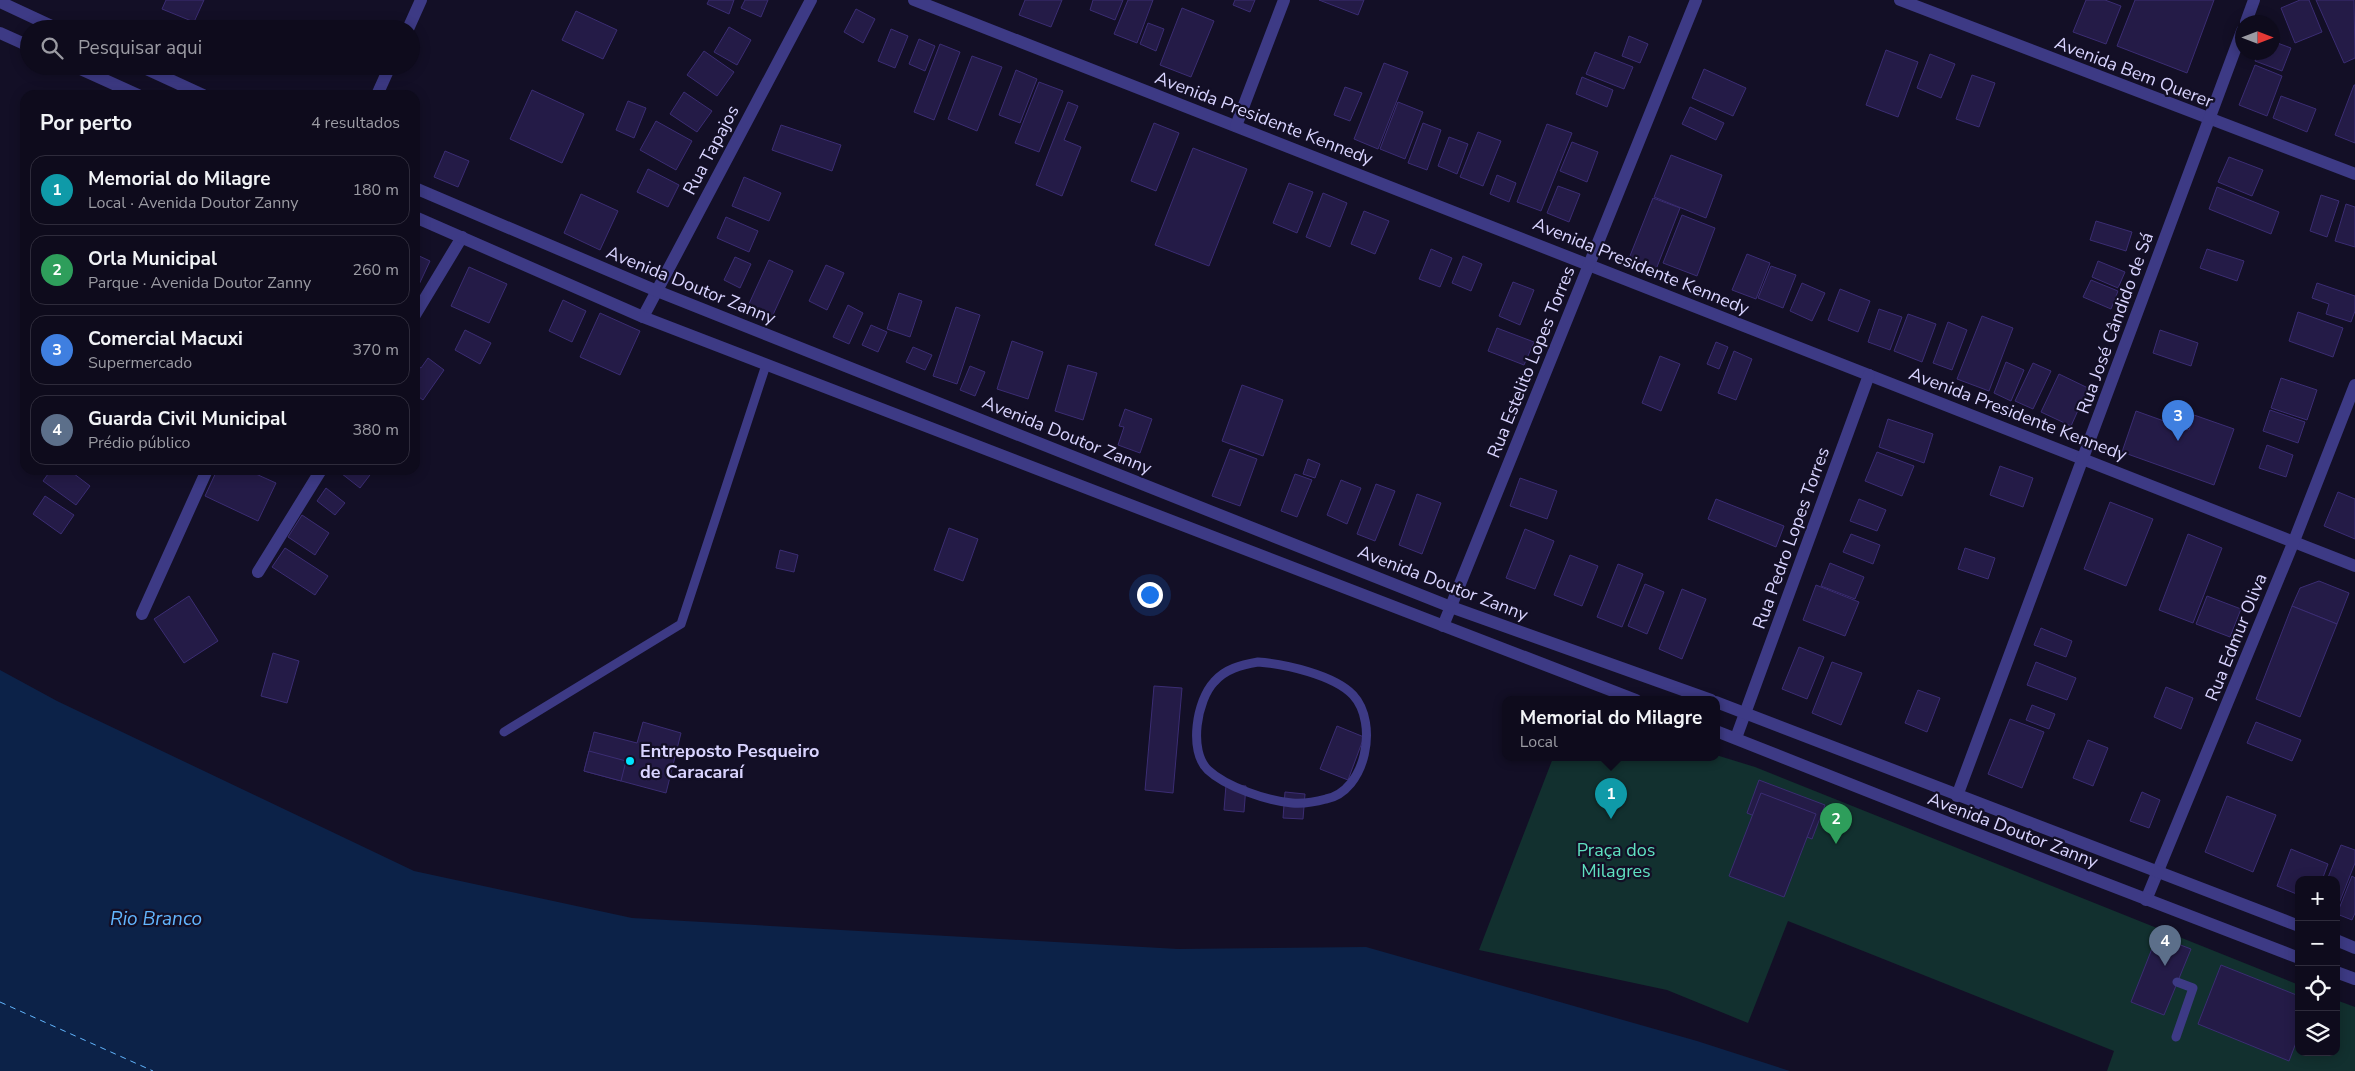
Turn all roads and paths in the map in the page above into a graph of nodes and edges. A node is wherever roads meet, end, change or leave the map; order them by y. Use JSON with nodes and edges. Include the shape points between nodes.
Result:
{"nodes":[{"id":1,"x":421,"y":0,"type":"edge"},
{"id":2,"x":811,"y":0,"type":"edge"},
{"id":3,"x":914,"y":0,"type":"edge"},
{"id":4,"x":1284,"y":0,"type":"edge"},
{"id":5,"x":1696,"y":0,"type":"edge"},
{"id":6,"x":1900,"y":0,"type":"edge"},
{"id":7,"x":2255,"y":1,"type":"edge"},
{"id":8,"x":0,"y":2,"type":"edge"},
{"id":9,"x":2249,"y":15,"type":"edge"},
{"id":10,"x":39,"y":20,"type":"edge"},
{"id":11,"x":412,"y":20,"type":"edge"},
{"id":12,"x":0,"y":33,"type":"edge"},
{"id":13,"x":20,"y":42,"type":"edge"},
{"id":14,"x":2235,"y":50,"type":"edge"},
{"id":15,"x":94,"y":75,"type":"edge"},
{"id":16,"x":160,"y":75,"type":"edge"},
{"id":17,"x":386,"y":75,"type":"edge"},
{"id":18,"x":127,"y":90,"type":"edge"},
{"id":19,"x":192,"y":90,"type":"edge"},
{"id":20,"x":379,"y":90,"type":"edge"},
{"id":21,"x":2209,"y":120,"type":"junction"},
{"id":22,"x":1236,"y":126,"type":"junction"},
{"id":23,"x":2355,"y":174,"type":"edge"},
{"id":24,"x":420,"y":190,"type":"edge"},
{"id":25,"x":420,"y":219,"type":"edge"},
{"id":26,"x":462,"y":237,"type":"junction"},
{"id":27,"x":1589,"y":265,"type":"junction"},
{"id":28,"x":657,"y":291,"type":"junction"},
{"id":29,"x":420,"y":307,"type":"edge"},
{"id":30,"x":643,"y":317,"type":"junction"},
{"id":31,"x":766,"y":365,"type":"junction"},
{"id":32,"x":1870,"y":375,"type":"junction"},
{"id":33,"x":2355,"y":385,"type":"edge"},
{"id":34,"x":2083,"y":458,"type":"junction"},
{"id":35,"x":205,"y":475,"type":"edge"},
{"id":36,"x":318,"y":475,"type":"edge"},
{"id":37,"x":2294,"y":541,"type":"junction"},
{"id":38,"x":2355,"y":566,"type":"edge"},
{"id":39,"x":258,"y":572,"type":"dead end"},
{"id":40,"x":1451,"y":607,"type":"junction"},
{"id":41,"x":142,"y":614,"type":"dead end"},
{"id":42,"x":1443,"y":626,"type":"junction"},
{"id":43,"x":1278,"y":664,"type":"joint"},
{"id":44,"x":1626,"y":696,"type":"edge"},
{"id":45,"x":1700,"y":696,"type":"edge"},
{"id":46,"x":1720,"y":703,"type":"edge"},
{"id":47,"x":1745,"y":712,"type":"junction"},
{"id":48,"x":504,"y":732,"type":"dead end"},
{"id":49,"x":1720,"y":732,"type":"edge"},
{"id":50,"x":1736,"y":738,"type":"junction"},
{"id":51,"x":1957,"y":796,"type":"junction"},
{"id":52,"x":2158,"y":872,"type":"junction"},
{"id":53,"x":2146,"y":900,"type":"junction"},
{"id":54,"x":2295,"y":924,"type":"edge"},
{"id":55,"x":2340,"y":942,"type":"edge"},
{"id":56,"x":2355,"y":948,"type":"edge"},
{"id":57,"x":2295,"y":956,"type":"edge"},
{"id":58,"x":2340,"y":973,"type":"edge"},
{"id":59,"x":2355,"y":979,"type":"edge"},
{"id":60,"x":2177,"y":982,"type":"dead end"},
{"id":61,"x":2176,"y":1037,"type":"dead end"}],
"edges":[{"from":1,"to":11,"type":"street"},
{"from":2,"to":28,"type":"street","name":"Rua Tapajos"},
{"from":3,"to":22,"type":"street","name":"Avenida Presidente Kennedy"},
{"from":4,"to":22,"type":"street"},
{"from":5,"to":27,"type":"street","name":"Rua Estelito Lopes Torres"},
{"from":6,"to":21,"type":"street","name":"Avenida Bem Querer"},
{"from":7,"to":9,"type":"street"},
{"from":8,"to":10,"type":"street"},
{"from":12,"to":13,"type":"street"},
{"from":14,"to":21,"type":"street","name":"Rua José Cândido de Sá"},
{"from":15,"to":18,"type":"street"},
{"from":16,"to":19,"type":"street"},
{"from":17,"to":20,"type":"street"},
{"from":21,"to":23,"type":"street","name":"Avenida Bem Querer"},
{"from":21,"to":34,"type":"street","name":"Rua José Cândido de Sá"},
{"from":22,"to":27,"type":"street","name":"Avenida Presidente Kennedy"},
{"from":24,"to":28,"type":"street","name":"Avenida Doutor Zanny"},
{"from":25,"to":26,"type":"street"},
{"from":26,"to":29,"type":"street"},
{"from":26,"to":30,"type":"street"},
{"from":27,"to":32,"type":"street","name":"Avenida Presidente Kennedy"},
{"from":27,"to":40,"type":"street","name":"Rua Estelito Lopes Torres"},
{"from":28,"to":30,"type":"street","name":"Rua Tapajos"},
{"from":28,"to":40,"type":"street","name":"Avenida Doutor Zanny"},
{"from":30,"to":31,"type":"street"},
{"from":31,"to":42,"type":"street"},
{"from":31,"to":48,"type":"lane","via":[[681,624]]},
{"from":32,"to":34,"type":"street","name":"Avenida Presidente Kennedy"},
{"from":32,"to":47,"type":"street","name":"Rua Pedro Lopes Torres"},
{"from":33,"to":37,"type":"street","name":"Rua Edmur Oliva"},
{"from":34,"to":37,"type":"street","name":"Avenida Presidente Kennedy"},
{"from":34,"to":51,"type":"street","name":"Rua José Cândido de Sá"},
{"from":35,"to":41,"type":"street"},
{"from":36,"to":39,"type":"street"},
{"from":37,"to":38,"type":"street","name":"Avenida Presidente Kennedy"},
{"from":37,"to":52,"type":"street","name":"Rua Edmur Oliva"},
{"from":40,"to":42,"type":"street","name":"Rua Estelito Lopes Torres"},
{"from":40,"to":45,"type":"street","name":"Avenida Doutor Zanny"},
{"from":42,"to":44,"type":"street"},
{"from":43,"to":43,"type":"lane","via":[[1258,662],[1240,665],[1214,681],[1204,695],[1196,733],[1200,754],[1207,769],[1226,782],[1267,798],[1292,803],[1329,799],[1349,787],[1358,774],[1366,721],[1354,696],[1338,684]]},
{"from":46,"to":47,"type":"street","name":"Avenida Doutor Zanny"},
{"from":47,"to":50,"type":"street","name":"Rua Pedro Lopes Torres"},
{"from":47,"to":51,"type":"street","name":"Avenida Doutor Zanny"},
{"from":49,"to":50,"type":"street","name":"Avenida Doutor Zanny"},
{"from":50,"to":53,"type":"street","name":"Avenida Doutor Zanny"},
{"from":51,"to":52,"type":"street","name":"Avenida Doutor Zanny"},
{"from":52,"to":53,"type":"street","name":"Rua Edmur Oliva"},
{"from":52,"to":54,"type":"street","name":"Avenida Doutor Zanny"},
{"from":53,"to":57,"type":"street","name":"Avenida Doutor Zanny"},
{"from":55,"to":56,"type":"street"},
{"from":58,"to":59,"type":"street"},
{"from":60,"to":61,"type":"lane","via":[[2193,988]]}]}
